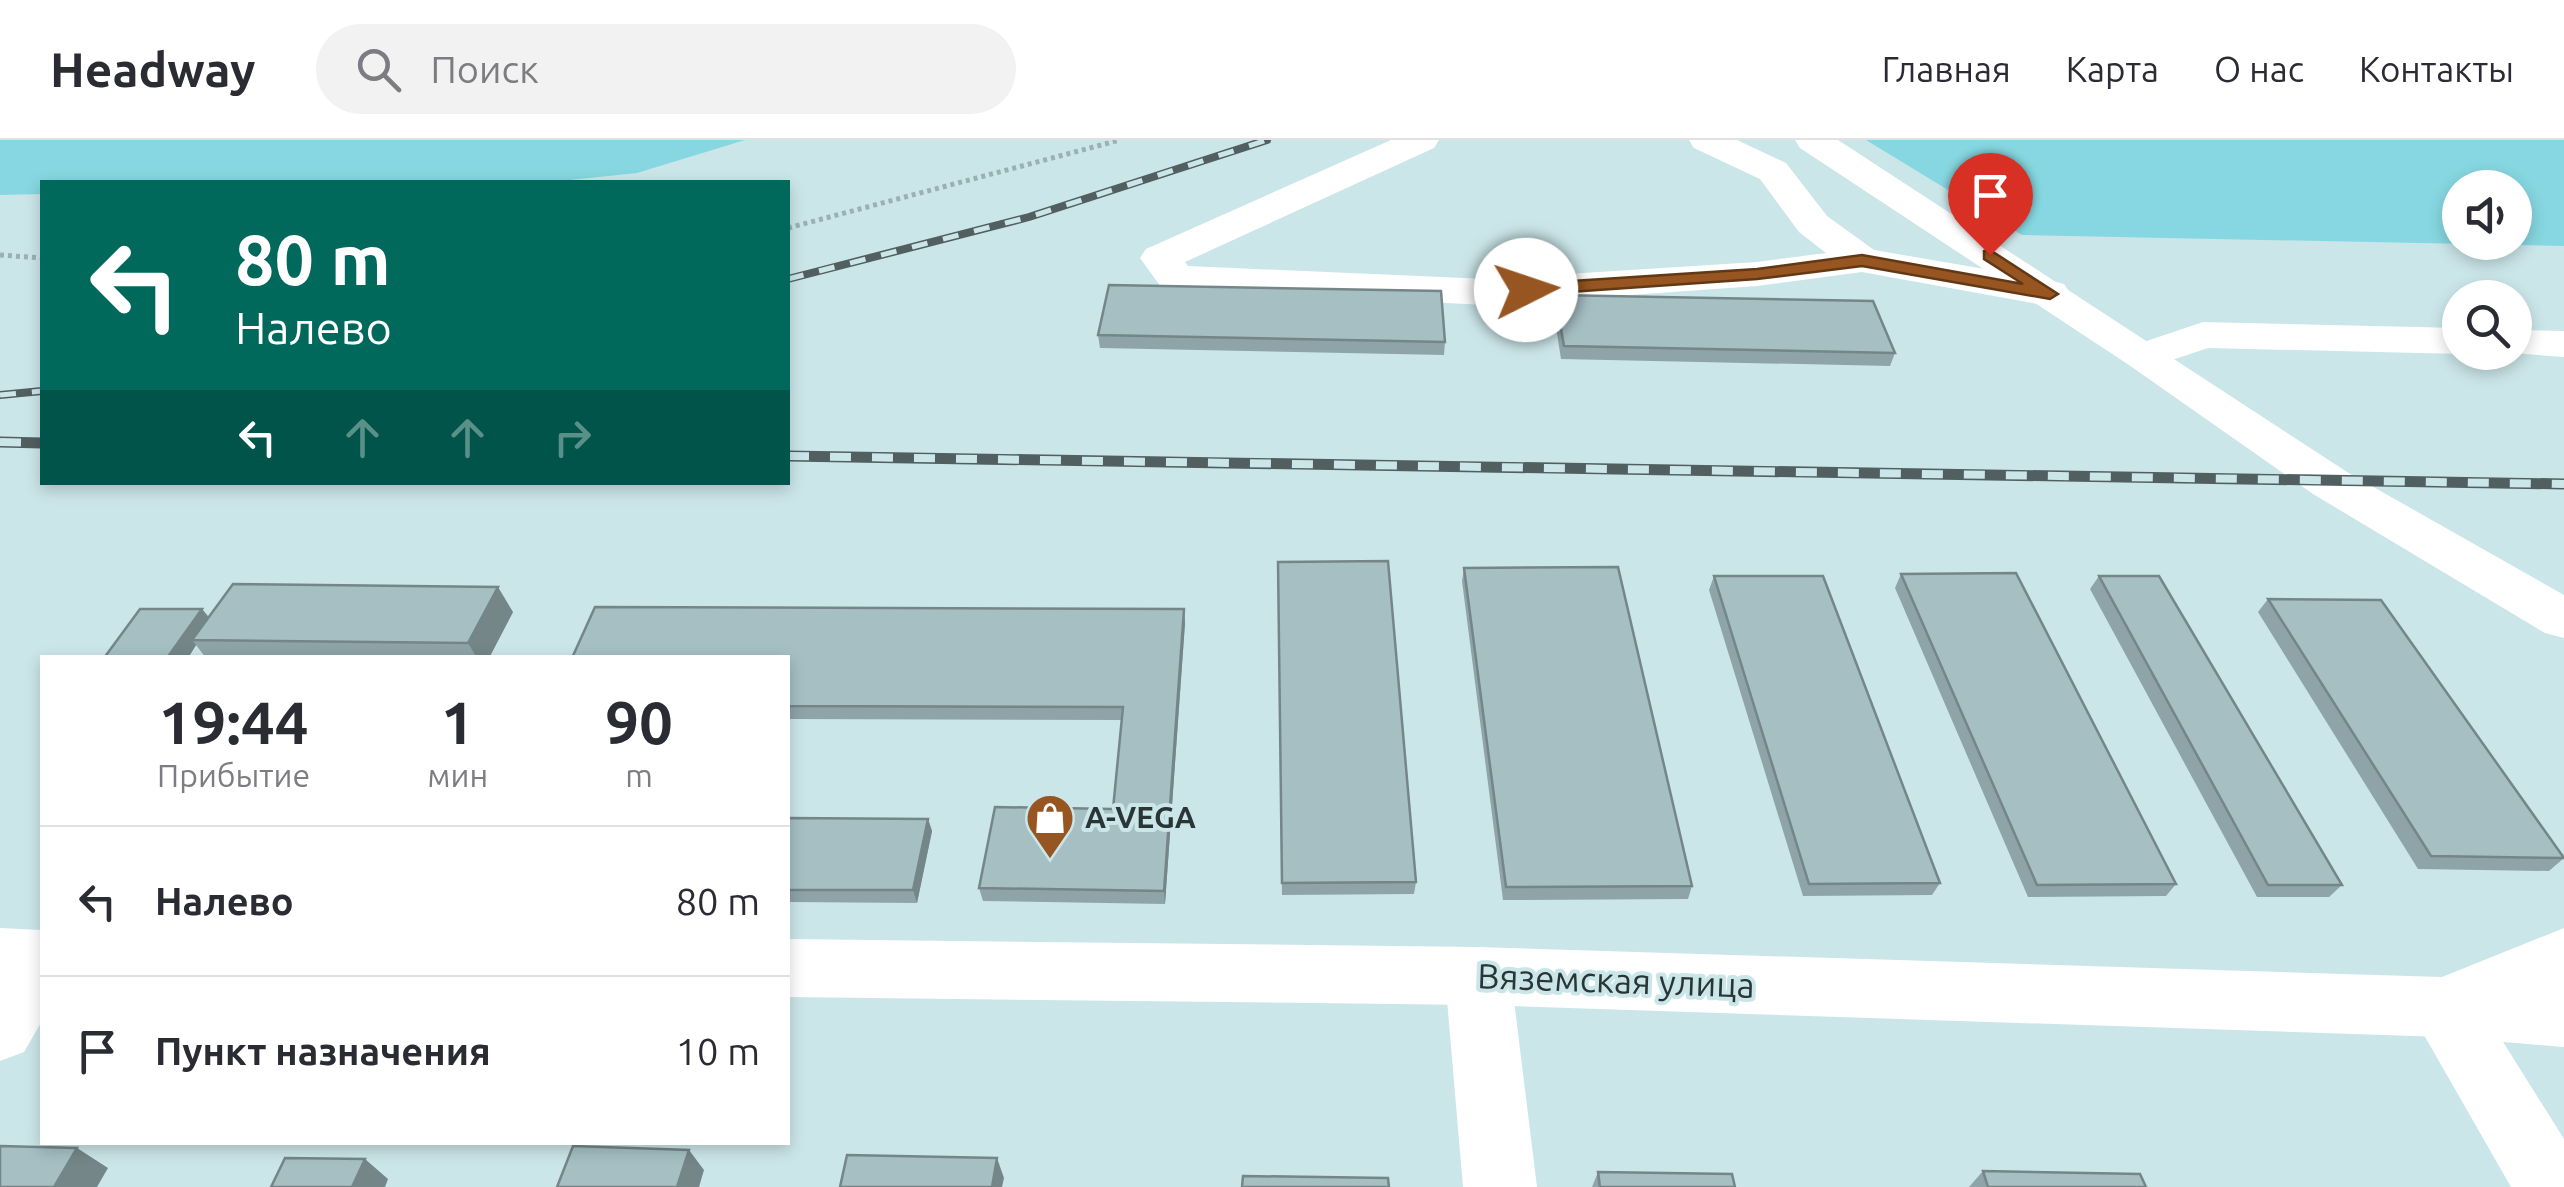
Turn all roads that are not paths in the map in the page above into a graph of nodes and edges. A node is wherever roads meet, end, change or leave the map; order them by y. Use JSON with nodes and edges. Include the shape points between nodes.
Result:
{"nodes":[{"id":1,"x":1420,"y":140,"type":"edge"},
{"id":2,"x":1707,"y":140,"type":"edge"},
{"id":3,"x":1813,"y":140,"type":"edge"},
{"id":4,"x":1862,"y":260,"type":"junction"},
{"id":5,"x":2050,"y":294,"type":"junction"},
{"id":6,"x":2442,"y":341,"type":"edge"},
{"id":7,"x":2532,"y":343,"type":"edge"},
{"id":8,"x":2564,"y":344,"type":"edge"},
{"id":9,"x":2145,"y":356,"type":"junction"},
{"id":10,"x":2564,"y":619,"type":"edge"},
{"id":11,"x":0,"y":957,"type":"edge"},
{"id":12,"x":2564,"y":957,"type":"edge"},
{"id":13,"x":40,"y":961,"type":"edge"},
{"id":14,"x":40,"y":964,"type":"edge"},
{"id":15,"x":790,"y":968,"type":"edge"},
{"id":16,"x":1478,"y":976,"type":"junction"},
{"id":17,"x":2444,"y":1007,"type":"junction"},
{"id":18,"x":2564,"y":1016,"type":"edge"},
{"id":19,"x":0,"y":1030,"type":"edge"},
{"id":20,"x":1500,"y":1187,"type":"edge"},
{"id":21,"x":2552,"y":1187,"type":"edge"}],
"edges":[{"from":1,"to":4,"type":"main road","via":[[1160,258],[1176,278],[1487,292],[1757,274]]},
{"from":2,"to":4,"type":"main road","via":[[1773,171],[1812,224]]},
{"from":3,"to":5,"type":"main road"},
{"from":4,"to":5,"type":"main road"},
{"from":5,"to":9,"type":"main road"},
{"from":6,"to":9,"type":"main road","via":[[2203,335]]},
{"from":7,"to":8,"type":"main road"},
{"from":9,"to":10,"type":"main road","via":[[2330,483]]},
{"from":11,"to":13,"type":"main road"},
{"from":12,"to":17,"type":"main road"},
{"from":14,"to":19,"type":"main road"},
{"from":15,"to":16,"type":"main road","name":"Вяземская улица"},
{"from":16,"to":17,"type":"main road","name":"Вяземская улица"},
{"from":16,"to":20,"type":"main road"},
{"from":17,"to":18,"type":"main road","name":"Вяземская улица"},
{"from":17,"to":21,"type":"main road"}]}
